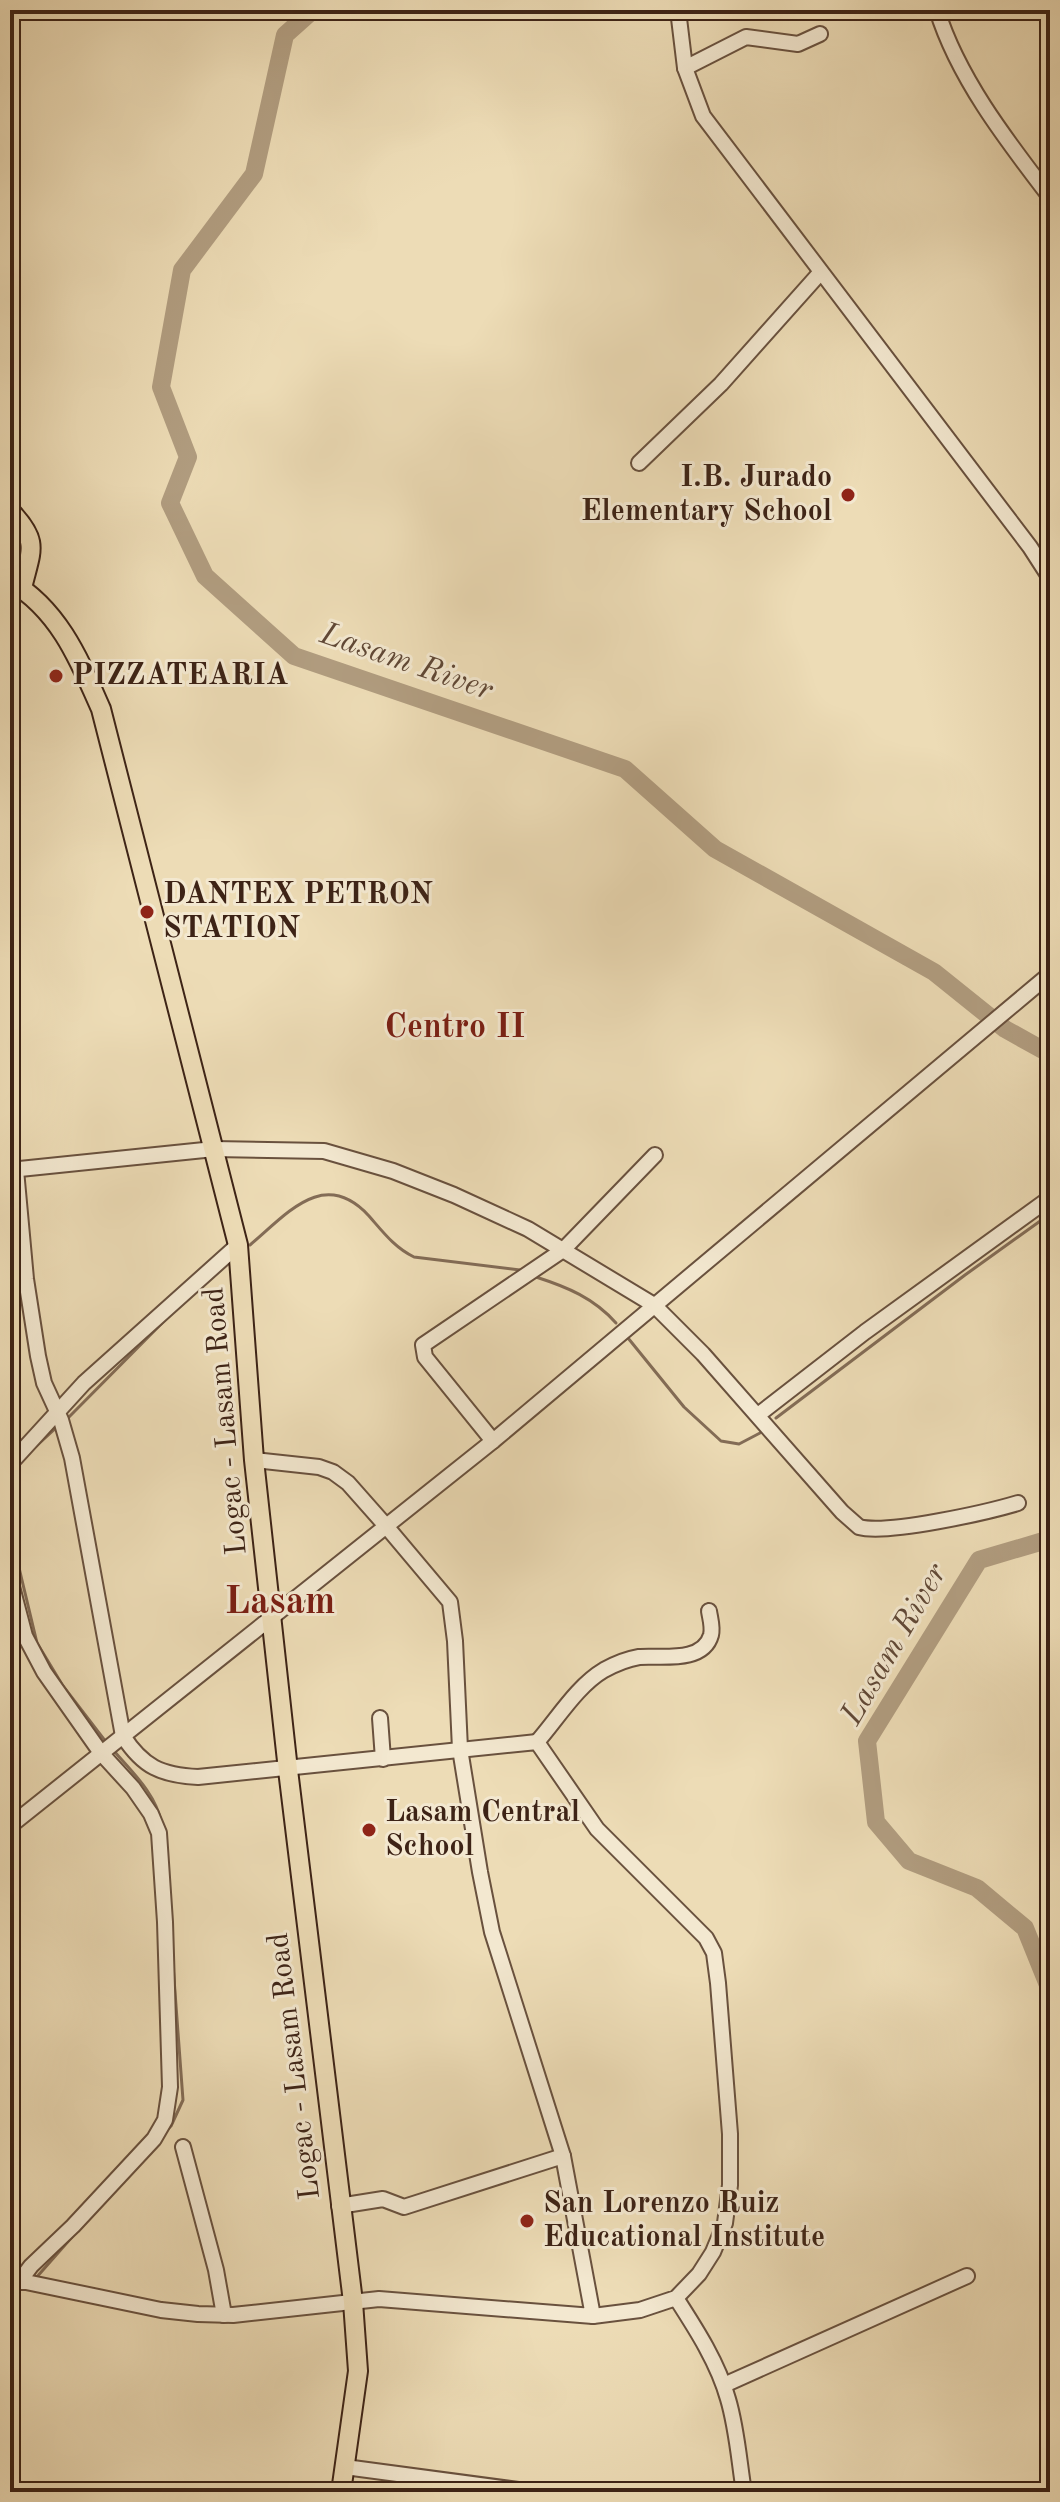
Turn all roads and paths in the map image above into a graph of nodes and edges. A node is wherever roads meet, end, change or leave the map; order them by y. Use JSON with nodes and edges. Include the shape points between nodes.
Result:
{"nodes":[{"id":1,"x":678,"y":10,"type":"edge"},
{"id":2,"x":937,"y":10,"type":"edge"},
{"id":3,"x":820,"y":34,"type":"dead end"},
{"id":4,"x":685,"y":68,"type":"junction"},
{"id":5,"x":1050,"y":197,"type":"edge"},
{"id":6,"x":820,"y":273,"type":"junction"},
{"id":7,"x":639,"y":463,"type":"dead end"},
{"id":8,"x":10,"y":511,"type":"edge"},
{"id":9,"x":1050,"y":578,"type":"edge"},
{"id":10,"x":16,"y":585,"type":"edge"},
{"id":11,"x":1046,"y":977,"type":"edge"},
{"id":12,"x":214,"y":1149,"type":"junction"},
{"id":13,"x":655,"y":1155,"type":"dead end"},
{"id":14,"x":13,"y":1170,"type":"edge"},
{"id":15,"x":1050,"y":1198,"type":"edge"},
{"id":16,"x":238,"y":1245,"type":"junction"},
{"id":17,"x":563,"y":1250,"type":"junction"},
{"id":18,"x":654,"y":1305,"type":"junction"},
{"id":19,"x":57,"y":1411,"type":"junction"},
{"id":20,"x":758,"y":1415,"type":"junction"},
{"id":21,"x":493,"y":1441,"type":"junction"},
{"id":22,"x":254,"y":1460,"type":"junction"},
{"id":23,"x":10,"y":1464,"type":"edge"},
{"id":24,"x":1018,"y":1503,"type":"dead end"},
{"id":25,"x":386,"y":1526,"type":"junction"},
{"id":26,"x":10,"y":1579,"type":"edge"},
{"id":27,"x":709,"y":1611,"type":"dead end"},
{"id":28,"x":273,"y":1615,"type":"junction"},
{"id":29,"x":380,"y":1718,"type":"dead end"},
{"id":30,"x":123,"y":1736,"type":"junction"},
{"id":31,"x":537,"y":1742,"type":"junction"},
{"id":32,"x":460,"y":1749,"type":"junction"},
{"id":33,"x":101,"y":1753,"type":"junction"},
{"id":34,"x":383,"y":1759,"type":"junction"},
{"id":35,"x":288,"y":1770,"type":"junction"},
{"id":36,"x":10,"y":1826,"type":"edge"},
{"id":37,"x":183,"y":2147,"type":"dead end"},
{"id":38,"x":563,"y":2156,"type":"junction"},
{"id":39,"x":339,"y":2206,"type":"junction"},
{"id":40,"x":967,"y":2276,"type":"dead end"},
{"id":41,"x":14,"y":2282,"type":"edge"},
{"id":42,"x":676,"y":2298,"type":"junction"},
{"id":43,"x":353,"y":2302,"type":"junction"},
{"id":44,"x":224,"y":2315,"type":"junction"},
{"id":45,"x":593,"y":2316,"type":"junction"},
{"id":46,"x":724,"y":2385,"type":"junction"},
{"id":47,"x":345,"y":2467,"type":"junction"},
{"id":48,"x":341,"y":2492,"type":"edge"},
{"id":49,"x":533,"y":2492,"type":"edge"},
{"id":50,"x":744,"y":2492,"type":"edge"}],
"edges":[{"from":1,"to":4,"type":"street"},
{"from":2,"to":5,"type":"street","via":[[951,46],[989,111]]},
{"from":3,"to":4,"type":"street","via":[[798,44],[746,37]]},
{"from":4,"to":6,"type":"street","via":[[703,116]]},
{"from":6,"to":7,"type":"street","via":[[721,384]]},
{"from":6,"to":9,"type":"street"},
{"from":8,"to":10,"type":"main road","via":[[30,534],[32,549]]},
{"from":10,"to":12,"type":"main road","name":"Logac - Lasam Road","via":[[50,612],[73,647],[101,709]]},
{"from":11,"to":18,"type":"street"},
{"from":12,"to":14,"type":"street"},
{"from":12,"to":16,"type":"main road","name":"Logac - Lasam Road"},
{"from":12,"to":17,"type":"street","via":[[324,1151],[454,1195]]},
{"from":13,"to":17,"type":"street"},
{"from":14,"to":19,"type":"street","via":[[38,1356]]},
{"from":15,"to":20,"type":"street"},
{"from":16,"to":19,"type":"street"},
{"from":16,"to":22,"type":"main road","name":"Logac - Lasam Road"},
{"from":17,"to":18,"type":"street"},
{"from":17,"to":21,"type":"street","via":[[423,1345],[434,1370]]},
{"from":18,"to":20,"type":"street"},
{"from":18,"to":21,"type":"street"},
{"from":19,"to":23,"type":"street"},
{"from":19,"to":30,"type":"street","via":[[72,1458]]},
{"from":20,"to":24,"type":"street","via":[[859,1527],[970,1516]]},
{"from":21,"to":25,"type":"street"},
{"from":22,"to":25,"type":"street","via":[[333,1472]]},
{"from":22,"to":28,"type":"main road","name":"Logac - Lasam Road"},
{"from":25,"to":28,"type":"street"},
{"from":25,"to":32,"type":"street","via":[[450,1602]]},
{"from":26,"to":33,"type":"street","via":[[37,1660]]},
{"from":27,"to":31,"type":"street","via":[[711,1633],[701,1647],[681,1656],[637,1657],[602,1671]]},
{"from":28,"to":30,"type":"street"},
{"from":28,"to":35,"type":"main road","name":"Logac - Lasam Road"},
{"from":29,"to":34,"type":"street"},
{"from":30,"to":33,"type":"street"},
{"from":30,"to":35,"type":"street","via":[[132,1750],[169,1775]]},
{"from":31,"to":32,"type":"street"},
{"from":31,"to":42,"type":"street","via":[[597,1829],[706,1938],[714,1953],[730,2185],[725,2223],[713,2252]]},
{"from":32,"to":34,"type":"street"},
{"from":32,"to":38,"type":"street","via":[[492,1932]]},
{"from":33,"to":36,"type":"street"},
{"from":33,"to":41,"type":"street","via":[[133,1788],[159,1833],[168,2109],[154,2139]]},
{"from":34,"to":35,"type":"street"},
{"from":35,"to":39,"type":"main road","name":"Logac - Lasam Road"},
{"from":37,"to":44,"type":"street"},
{"from":38,"to":39,"type":"street","via":[[404,2207],[383,2199]]},
{"from":38,"to":45,"type":"street"},
{"from":39,"to":43,"type":"main road","name":"Logac - Lasam Road"},
{"from":40,"to":46,"type":"street"},
{"from":41,"to":44,"type":"street","via":[[161,2310]]},
{"from":42,"to":45,"type":"street","via":[[640,2310]]},
{"from":42,"to":46,"type":"street"},
{"from":43,"to":44,"type":"street"},
{"from":43,"to":45,"type":"street","via":[[379,2299]]},
{"from":43,"to":47,"type":"main road","name":"Logac - Lasam Road","via":[[358,2371]]},
{"from":46,"to":50,"type":"street"},
{"from":47,"to":48,"type":"main road","name":"Logac - Lasam Road"},
{"from":47,"to":49,"type":"street"}]}
